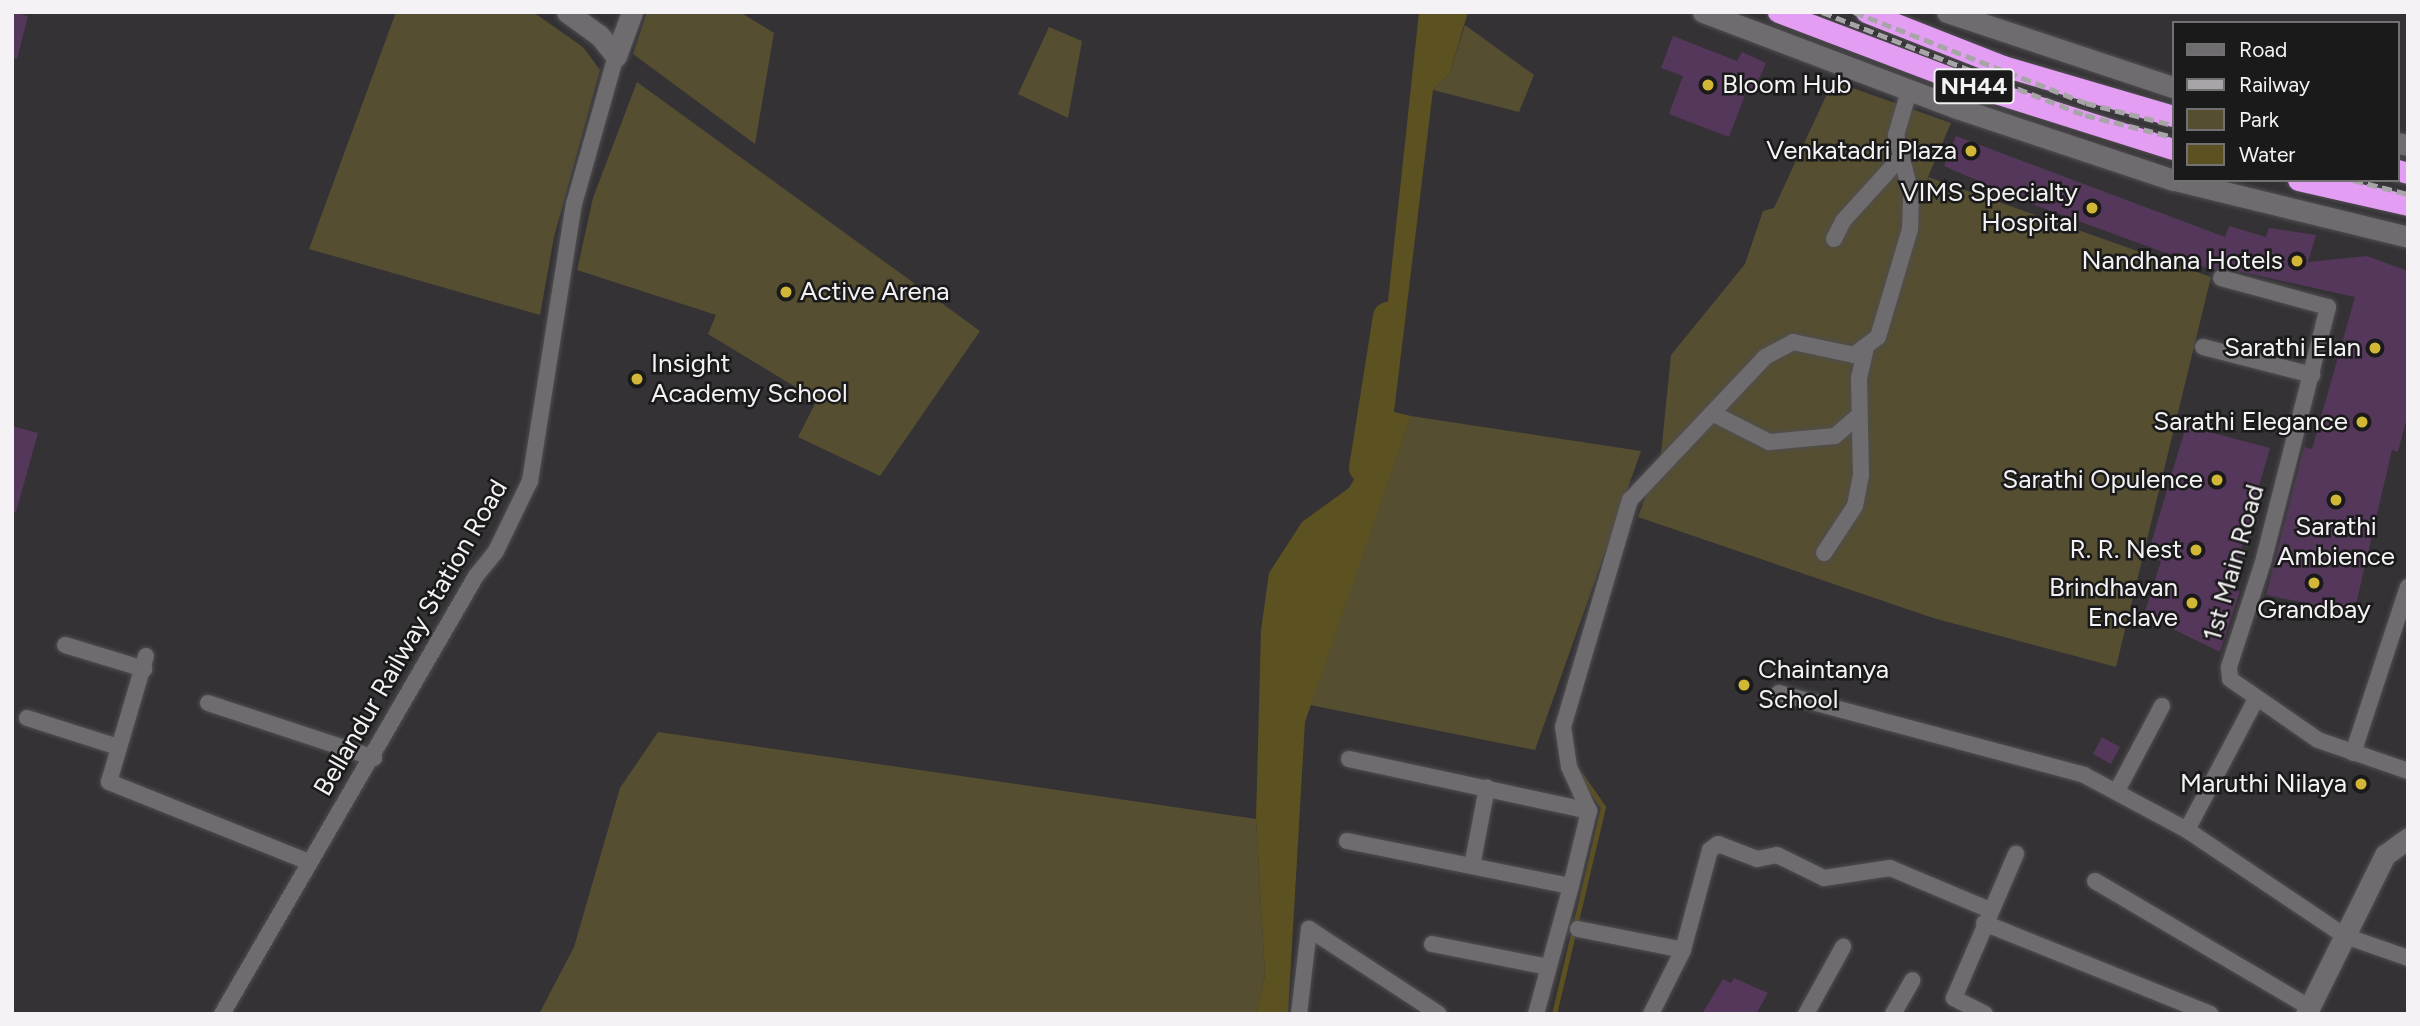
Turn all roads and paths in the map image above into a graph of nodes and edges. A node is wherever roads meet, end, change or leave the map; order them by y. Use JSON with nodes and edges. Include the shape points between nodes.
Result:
{"nodes":[{"id":1,"x":566,"y":12,"type":"edge"},
{"id":2,"x":632,"y":12,"type":"edge"},
{"id":3,"x":1703,"y":12,"type":"edge"},
{"id":4,"x":1778,"y":12,"type":"edge"},
{"id":5,"x":1866,"y":12,"type":"edge"},
{"id":6,"x":1947,"y":12,"type":"edge"},
{"id":7,"x":1991,"y":20,"type":"edge"},
{"id":8,"x":616,"y":56,"type":"junction"},
{"id":9,"x":2172,"y":88,"type":"edge"},
{"id":10,"x":1909,"y":91,"type":"junction"},
{"id":11,"x":2172,"y":116,"type":"edge"},
{"id":12,"x":2172,"y":149,"type":"edge"},
{"id":13,"x":1902,"y":156,"type":"junction"},
{"id":14,"x":2172,"y":179,"type":"edge"},
{"id":15,"x":2182,"y":182,"type":"edge"},
{"id":16,"x":2307,"y":182,"type":"edge"},
{"id":17,"x":2408,"y":205,"type":"edge"},
{"id":18,"x":2408,"y":237,"type":"edge"},
{"id":19,"x":1834,"y":239,"type":"dead end"},
{"id":20,"x":2221,"y":278,"type":"dead end"},
{"id":21,"x":2203,"y":347,"type":"dead end"},
{"id":22,"x":1865,"y":351,"type":"junction"},
{"id":23,"x":2312,"y":375,"type":"junction"},
{"id":24,"x":1714,"y":414,"type":"junction"},
{"id":25,"x":1857,"y":417,"type":"junction"},
{"id":26,"x":1824,"y":553,"type":"dead end"},
{"id":27,"x":2408,"y":587,"type":"edge"},
{"id":28,"x":65,"y":645,"type":"dead end"},
{"id":29,"x":1779,"y":693,"type":"dead end"},
{"id":30,"x":2256,"y":699,"type":"junction"},
{"id":31,"x":208,"y":703,"type":"dead end"},
{"id":32,"x":2162,"y":706,"type":"dead end"},
{"id":33,"x":27,"y":719,"type":"dead end"},
{"id":34,"x":118,"y":747,"type":"junction"},
{"id":35,"x":2353,"y":753,"type":"junction"},
{"id":36,"x":374,"y":758,"type":"junction"},
{"id":37,"x":1349,"y":759,"type":"dead end"},
{"id":38,"x":2408,"y":771,"type":"edge"},
{"id":39,"x":1487,"y":787,"type":"junction"},
{"id":40,"x":2118,"y":789,"type":"junction"},
{"id":41,"x":1589,"y":811,"type":"junction"},
{"id":42,"x":2188,"y":830,"type":"junction"},
{"id":43,"x":2408,"y":838,"type":"edge"},
{"id":44,"x":1347,"y":841,"type":"dead end"},
{"id":45,"x":2016,"y":854,"type":"dead end"},
{"id":46,"x":307,"y":861,"type":"junction"},
{"id":47,"x":1472,"y":866,"type":"junction"},
{"id":48,"x":2095,"y":881,"type":"dead end"},
{"id":49,"x":1571,"y":886,"type":"junction"},
{"id":50,"x":1987,"y":916,"type":"junction"},
{"id":51,"x":1578,"y":929,"type":"dead end"},
{"id":52,"x":2345,"y":936,"type":"junction"},
{"id":53,"x":1432,"y":944,"type":"dead end"},
{"id":54,"x":1843,"y":947,"type":"dead end"},
{"id":55,"x":1683,"y":950,"type":"junction"},
{"id":56,"x":2408,"y":958,"type":"edge"},
{"id":57,"x":1548,"y":967,"type":"junction"},
{"id":58,"x":1913,"y":980,"type":"dead end"},
{"id":59,"x":2308,"y":1010,"type":"edge"},
{"id":60,"x":1983,"y":1013,"type":"edge"},
{"id":61,"x":222,"y":1014,"type":"edge"},
{"id":62,"x":1298,"y":1014,"type":"edge"},
{"id":63,"x":1439,"y":1014,"type":"edge"},
{"id":64,"x":1536,"y":1014,"type":"edge"},
{"id":65,"x":1651,"y":1014,"type":"edge"},
{"id":66,"x":1806,"y":1014,"type":"edge"},
{"id":67,"x":1893,"y":1014,"type":"edge"},
{"id":68,"x":2210,"y":1014,"type":"edge"}],
"edges":[{"from":1,"to":8,"type":"street","via":[[599,35]]},
{"from":2,"to":8,"type":"street"},
{"from":3,"to":10,"type":"street"},
{"from":4,"to":12,"type":"highway","number":"NH44","via":[[1970,85]]},
{"from":5,"to":11,"type":"highway","number":"NH44","via":[[2003,66]]},
{"from":6,"to":7,"type":"street"},
{"from":7,"to":9,"type":"street"},
{"from":8,"to":36,"type":"street","name":"Bellandur Railway Station Road","via":[[574,204],[530,481],[496,551],[476,576]]},
{"from":10,"to":13,"type":"street","via":[[1896,135]]},
{"from":10,"to":14,"type":"street"},
{"from":13,"to":19,"type":"street","via":[[1843,221]]},
{"from":13,"to":22,"type":"street","via":[[1912,194],[1910,229],[1889,313]]},
{"from":15,"to":18,"type":"street"},
{"from":16,"to":17,"type":"highway"},
{"from":20,"to":23,"type":"street","name":"1st Main Road","via":[[2328,307]]},
{"from":21,"to":23,"type":"street"},
{"from":22,"to":24,"type":"street","via":[[1854,355],[1786,343],[1765,357]]},
{"from":22,"to":25,"type":"street"},
{"from":23,"to":30,"type":"street","name":"1st Main Road","via":[[2229,667],[2230,679]]},
{"from":24,"to":25,"type":"street","via":[[1769,442],[1835,436]]},
{"from":24,"to":41,"type":"street","via":[[1630,500],[1613,551],[1563,727],[1569,767]]},
{"from":25,"to":26,"type":"street","via":[[1861,475],[1855,506]]},
{"from":27,"to":35,"type":"street"},
{"from":28,"to":34,"type":"street","via":[[145,662]]},
{"from":29,"to":40,"type":"street","via":[[2084,775]]},
{"from":30,"to":35,"type":"street","name":"1st Main Road","via":[[2318,740]]},
{"from":30,"to":42,"type":"street"},
{"from":31,"to":36,"type":"street"},
{"from":32,"to":40,"type":"street"},
{"from":33,"to":34,"type":"street"},
{"from":34,"to":46,"type":"street","via":[[109,782]]},
{"from":35,"to":38,"type":"street","name":"1st Main Road"},
{"from":36,"to":46,"type":"street","name":"Bellandur Railway Station Road"},
{"from":37,"to":39,"type":"street"},
{"from":39,"to":41,"type":"street"},
{"from":39,"to":47,"type":"street"},
{"from":40,"to":42,"type":"street"},
{"from":41,"to":49,"type":"street"},
{"from":42,"to":52,"type":"street"},
{"from":43,"to":52,"type":"street","via":[[2385,855]]},
{"from":44,"to":47,"type":"street"},
{"from":45,"to":50,"type":"street"},
{"from":46,"to":61,"type":"street","name":"Bellandur Railway Station Road"},
{"from":47,"to":49,"type":"street"},
{"from":48,"to":59,"type":"street"},
{"from":49,"to":57,"type":"street"},
{"from":50,"to":55,"type":"street","via":[[1890,868],[1824,878],[1777,855],[1757,859],[1718,844],[1710,850]]},
{"from":50,"to":60,"type":"street","via":[[1954,998]]},
{"from":50,"to":68,"type":"street"},
{"from":51,"to":55,"type":"street"},
{"from":52,"to":56,"type":"street"},
{"from":52,"to":59,"type":"street"},
{"from":53,"to":57,"type":"street"},
{"from":54,"to":66,"type":"street"},
{"from":55,"to":65,"type":"street"},
{"from":57,"to":64,"type":"street"},
{"from":58,"to":67,"type":"street"},
{"from":62,"to":63,"type":"street","via":[[1309,929]]}]}
